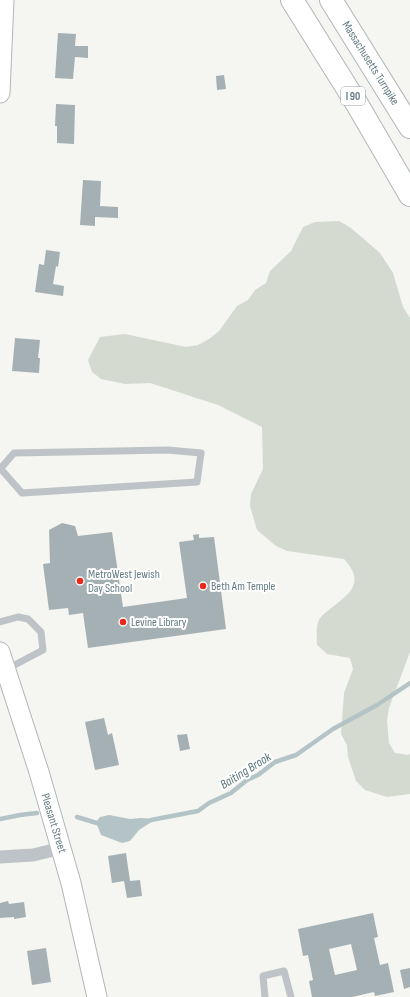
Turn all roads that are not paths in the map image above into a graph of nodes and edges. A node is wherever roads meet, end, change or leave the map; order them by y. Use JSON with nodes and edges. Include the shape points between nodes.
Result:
{"nodes":[{"id":1,"x":3,"y":0,"type":"edge"},
{"id":2,"x":292,"y":0,"type":"edge"},
{"id":3,"x":331,"y":0,"type":"edge"},
{"id":4,"x":0,"y":93,"type":"edge"},
{"id":5,"x":410,"y":127,"type":"edge"},
{"id":6,"x":410,"y":195,"type":"edge"},
{"id":7,"x":1,"y":468,"type":"edge"},
{"id":8,"x":0,"y":622,"type":"edge"},
{"id":9,"x":3,"y":661,"type":"edge"},
{"id":10,"x":62,"y":848,"type":"junction"},
{"id":11,"x":0,"y":857,"type":"edge"},
{"id":12,"x":96,"y":997,"type":"edge"},
{"id":13,"x":266,"y":997,"type":"edge"},
{"id":14,"x":291,"y":997,"type":"edge"}],
"edges":[{"from":1,"to":4,"type":"main road"},
{"from":2,"to":6,"type":"highway","number":"I 90"},
{"from":3,"to":5,"type":"highway","name":"Massachusetts Turnpike"},
{"from":7,"to":7,"type":"lane","via":[[22,493],[197,482],[202,453],[168,450],[14,453]]},
{"from":8,"to":9,"type":"lane","via":[[18,617],[28,619],[41,632],[43,650]]},
{"from":9,"to":10,"type":"main road","name":"Pleasant Street"},
{"from":10,"to":11,"type":"street","via":[[33,856]]},
{"from":10,"to":12,"type":"main road","name":"Pleasant Street"},
{"from":13,"to":14,"type":"lane","via":[[263,976],[284,971]]}]}
